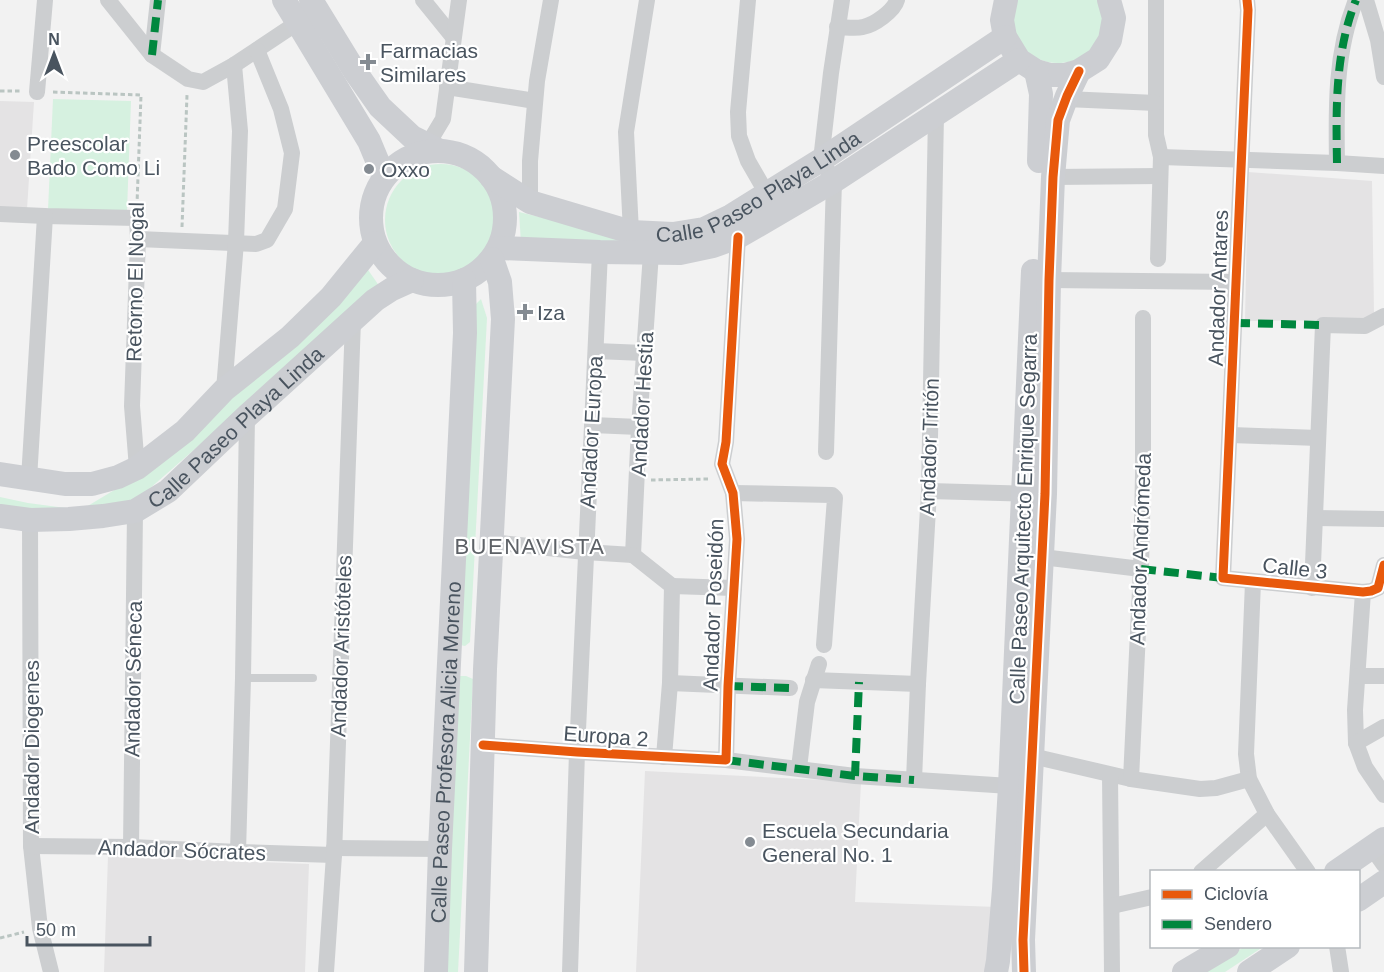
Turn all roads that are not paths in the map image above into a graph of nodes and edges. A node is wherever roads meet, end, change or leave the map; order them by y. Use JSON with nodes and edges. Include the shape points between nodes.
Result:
{"nodes":[{"id":1,"x":45,"y":0,"type":"edge"},
{"id":2,"x":108,"y":0,"type":"edge"},
{"id":3,"x":158,"y":0,"type":"edge"},
{"id":4,"x":284,"y":0,"type":"edge"},
{"id":5,"x":423,"y":0,"type":"edge"},
{"id":6,"x":459,"y":0,"type":"edge"},
{"id":7,"x":551,"y":0,"type":"edge"},
{"id":8,"x":647,"y":0,"type":"edge"},
{"id":9,"x":748,"y":0,"type":"edge"},
{"id":10,"x":842,"y":0,"type":"edge"},
{"id":11,"x":897,"y":0,"type":"edge"},
{"id":12,"x":1006,"y":0,"type":"edge"},
{"id":13,"x":1109,"y":0,"type":"edge"},
{"id":14,"x":1156,"y":0,"type":"edge"},
{"id":15,"x":1246,"y":0,"type":"edge"},
{"id":16,"x":1356,"y":0,"type":"edge"},
{"id":17,"x":1366,"y":0,"type":"edge"},
{"id":18,"x":308,"y":10,"type":"edge"},
{"id":19,"x":837,"y":27,"type":"junction"},
{"id":20,"x":453,"y":37,"type":"junction"},
{"id":21,"x":1005,"y":37,"type":"junction"},
{"id":22,"x":257,"y":50,"type":"junction"},
{"id":23,"x":152,"y":55,"type":"junction"},
{"id":24,"x":234,"y":65,"type":"junction"},
{"id":25,"x":1027,"y":65,"type":"junction"},
{"id":26,"x":1079,"y":71,"type":"junction"},
{"id":27,"x":1384,"y":77,"type":"edge"},
{"id":28,"x":447,"y":87,"type":"junction"},
{"id":29,"x":37,"y":92,"type":"road end"},
{"id":30,"x":1066,"y":99,"type":"junction"},
{"id":31,"x":535,"y":101,"type":"junction"},
{"id":32,"x":1156,"y":103,"type":"junction"},
{"id":33,"x":936,"y":114,"type":"junction"},
{"id":34,"x":434,"y":148,"type":"junction"},
{"id":35,"x":1161,"y":157,"type":"junction"},
{"id":36,"x":821,"y":160,"type":"junction"},
{"id":37,"x":1241,"y":160,"type":"junction"},
{"id":38,"x":1337,"y":163,"type":"junction"},
{"id":39,"x":1384,"y":166,"type":"edge"},
{"id":40,"x":1161,"y":176,"type":"junction"},
{"id":41,"x":384,"y":177,"type":"junction"},
{"id":42,"x":491,"y":177,"type":"junction"},
{"id":43,"x":1053,"y":177,"type":"junction"},
{"id":44,"x":834,"y":181,"type":"junction"},
{"id":45,"x":768,"y":194,"type":"junction"},
{"id":46,"x":530,"y":202,"type":"junction"},
{"id":47,"x":0,"y":214,"type":"edge"},
{"id":48,"x":45,"y":216,"type":"junction"},
{"id":49,"x":631,"y":232,"type":"junction"},
{"id":50,"x":738,"y":237,"type":"junction"},
{"id":51,"x":138,"y":239,"type":"junction"},
{"id":52,"x":236,"y":242,"type":"junction"},
{"id":53,"x":375,"y":243,"type":"junction"},
{"id":54,"x":600,"y":252,"type":"junction"},
{"id":55,"x":495,"y":253,"type":"junction"},
{"id":56,"x":651,"y":253,"type":"junction"},
{"id":57,"x":1158,"y":259,"type":"dead end"},
{"id":58,"x":412,"y":280,"type":"junction"},
{"id":59,"x":464,"y":280,"type":"junction"},
{"id":60,"x":1049,"y":280,"type":"junction"},
{"id":61,"x":1236,"y":282,"type":"junction"},
{"id":62,"x":1384,"y":316,"type":"edge"},
{"id":63,"x":1143,"y":318,"type":"dead end"},
{"id":64,"x":353,"y":320,"type":"junction"},
{"id":65,"x":596,"y":351,"type":"junction"},
{"id":66,"x":644,"y":353,"type":"junction"},
{"id":67,"x":225,"y":390,"type":"junction"},
{"id":68,"x":247,"y":416,"type":"junction"},
{"id":69,"x":592,"y":425,"type":"junction"},
{"id":70,"x":639,"y":427,"type":"junction"},
{"id":71,"x":1231,"y":435,"type":"junction"},
{"id":72,"x":1318,"y":438,"type":"junction"},
{"id":73,"x":826,"y":452,"type":"dead end"},
{"id":74,"x":137,"y":468,"type":"junction"},
{"id":75,"x":0,"y":474,"type":"edge"},
{"id":76,"x":29,"y":479,"type":"junction"},
{"id":77,"x":730,"y":486,"type":"junction"},
{"id":78,"x":929,"y":491,"type":"junction"},
{"id":79,"x":1034,"y":494,"type":"junction"},
{"id":80,"x":135,"y":511,"type":"junction"},
{"id":81,"x":0,"y":516,"type":"edge"},
{"id":82,"x":1315,"y":518,"type":"junction"},
{"id":83,"x":1384,"y":519,"type":"edge"},
{"id":84,"x":30,"y":520,"type":"junction"},
{"id":85,"x":492,"y":542,"type":"junction"},
{"id":86,"x":585,"y":552,"type":"junction"},
{"id":87,"x":633,"y":555,"type":"junction"},
{"id":88,"x":1042,"y":557,"type":"junction"},
{"id":89,"x":1384,"y":565,"type":"edge"},
{"id":90,"x":1141,"y":569,"type":"junction"},
{"id":91,"x":1223,"y":578,"type":"joint"},
{"id":92,"x":1253,"y":582,"type":"junction"},
{"id":93,"x":672,"y":586,"type":"junction"},
{"id":94,"x":734,"y":588,"type":"junction"},
{"id":95,"x":1312,"y":588,"type":"junction"},
{"id":96,"x":1362,"y":592,"type":"junction"},
{"id":97,"x":824,"y":645,"type":"dead end"},
{"id":98,"x":819,"y":664,"type":"dead end"},
{"id":99,"x":449,"y":668,"type":"junction"},
{"id":100,"x":485,"y":669,"type":"junction"},
{"id":101,"x":1358,"y":676,"type":"junction"},
{"id":102,"x":1384,"y":676,"type":"edge"},
{"id":103,"x":243,"y":678,"type":"junction"},
{"id":104,"x":313,"y":678,"type":"dead end"},
{"id":105,"x":813,"y":681,"type":"junction"},
{"id":106,"x":670,"y":683,"type":"junction"},
{"id":107,"x":918,"y":684,"type":"junction"},
{"id":108,"x":728,"y":686,"type":"junction"},
{"id":109,"x":790,"y":688,"type":"dead end"},
{"id":110,"x":1384,"y":727,"type":"edge"},
{"id":111,"x":1356,"y":743,"type":"junction"},
{"id":112,"x":483,"y":745,"type":"junction"},
{"id":113,"x":577,"y":752,"type":"junction"},
{"id":114,"x":1032,"y":756,"type":"junction"},
{"id":115,"x":664,"y":757,"type":"junction"},
{"id":116,"x":726,"y":760,"type":"junction"},
{"id":117,"x":799,"y":768,"type":"junction"},
{"id":118,"x":1110,"y":775,"type":"junction"},
{"id":119,"x":1249,"y":778,"type":"junction"},
{"id":120,"x":1131,"y":779,"type":"junction"},
{"id":121,"x":914,"y":780,"type":"junction"},
{"id":122,"x":1010,"y":786,"type":"junction"},
{"id":123,"x":1384,"y":795,"type":"edge"},
{"id":124,"x":1266,"y":814,"type":"junction"},
{"id":125,"x":31,"y":846,"type":"junction"},
{"id":126,"x":131,"y":847,"type":"junction"},
{"id":127,"x":440,"y":849,"type":"junction"},
{"id":128,"x":1380,"y":851,"type":"edge"},
{"id":129,"x":238,"y":852,"type":"junction"},
{"id":130,"x":334,"y":852,"type":"junction"},
{"id":131,"x":1203,"y":870,"type":"edge"},
{"id":132,"x":1307,"y":870,"type":"edge"},
{"id":133,"x":1340,"y":870,"type":"edge"},
{"id":134,"x":1384,"y":882,"type":"edge"},
{"id":135,"x":1150,"y":897,"type":"edge"},
{"id":136,"x":1360,"y":899,"type":"edge"},
{"id":137,"x":1112,"y":906,"type":"junction"},
{"id":138,"x":1225,"y":948,"type":"edge"},
{"id":139,"x":1285,"y":948,"type":"edge"},
{"id":140,"x":1337,"y":948,"type":"edge"},
{"id":141,"x":51,"y":972,"type":"edge"},
{"id":142,"x":326,"y":972,"type":"edge"},
{"id":143,"x":436,"y":972,"type":"edge"},
{"id":144,"x":476,"y":972,"type":"edge"},
{"id":145,"x":570,"y":972,"type":"edge"},
{"id":146,"x":996,"y":972,"type":"edge"},
{"id":147,"x":1024,"y":972,"type":"edge"},
{"id":148,"x":1112,"y":972,"type":"edge"},
{"id":149,"x":1184,"y":972,"type":"edge"},
{"id":150,"x":1248,"y":972,"type":"edge"},
{"id":151,"x":1341,"y":972,"type":"edge"}],
"edges":[{"from":1,"to":29,"type":"street"},
{"from":2,"to":23,"type":"street"},
{"from":3,"to":23,"type":"street"},
{"from":4,"to":18,"type":"street"},
{"from":5,"to":20,"type":"street"},
{"from":6,"to":20,"type":"street"},
{"from":7,"to":31,"type":"street"},
{"from":8,"to":49,"type":"street","via":[[626,132]]},
{"from":9,"to":45,"type":"street","via":[[739,136],[748,161]]},
{"from":10,"to":19,"type":"street"},
{"from":11,"to":19,"type":"street","via":[[880,19],[863,27]]},
{"from":12,"to":21,"type":"street","via":[[1002,20]]},
{"from":13,"to":26,"type":"street","via":[[1114,18],[1110,40],[1098,59]]},
{"from":14,"to":32,"type":"street"},
{"from":15,"to":37,"type":"street","name":"Andador Antares"},
{"from":16,"to":38,"type":"street","via":[[1342,51],[1336,104]]},
{"from":17,"to":27,"type":"street"},
{"from":18,"to":22,"type":"street"},
{"from":18,"to":34,"type":"street","via":[[380,107],[412,136]]},
{"from":18,"to":41,"type":"street"},
{"from":19,"to":36,"type":"street"},
{"from":20,"to":28,"type":"street"},
{"from":21,"to":25,"type":"street"},
{"from":21,"to":36,"type":"street","name":"Calle Paseo Playa Linda"},
{"from":22,"to":24,"type":"street"},
{"from":22,"to":52,"type":"street","via":[[281,110],[292,153],[285,209],[267,240],[256,244]]},
{"from":23,"to":24,"type":"street","via":[[188,79],[203,82]]},
{"from":24,"to":52,"type":"street","via":[[240,131]]},
{"from":25,"to":26,"type":"street","via":[[1050,75]]},
{"from":25,"to":33,"type":"street","name":"Calle Paseo Playa Linda"},
{"from":25,"to":79,"type":"street","name":"Calle Paseo Arquitecto Enrique Segarra","via":[[1041,94]]},
{"from":26,"to":30,"type":"street","name":"Calle Paseo Arquitecto Enrique Segarra"},
{"from":28,"to":31,"type":"street"},
{"from":28,"to":34,"type":"street"},
{"from":30,"to":32,"type":"street"},
{"from":30,"to":43,"type":"street","name":"Calle Paseo Arquitecto Enrique Segarra","via":[[1058,120]]},
{"from":31,"to":46,"type":"street"},
{"from":32,"to":35,"type":"street"},
{"from":33,"to":44,"type":"street","name":"Calle Paseo Playa Linda"},
{"from":33,"to":78,"type":"street","name":"Andador Tritón"},
{"from":34,"to":41,"type":"street","via":[[400,163]]},
{"from":34,"to":42,"type":"street","via":[[477,163]]},
{"from":35,"to":37,"type":"street"},
{"from":35,"to":40,"type":"street"},
{"from":36,"to":44,"type":"street"},
{"from":36,"to":45,"type":"street","name":"Calle Paseo Playa Linda"},
{"from":37,"to":38,"type":"street"},
{"from":37,"to":61,"type":"street","name":"Andador Antares"},
{"from":38,"to":39,"type":"street"},
{"from":40,"to":43,"type":"street"},
{"from":40,"to":57,"type":"street"},
{"from":41,"to":53,"type":"street","via":[[371,209]]},
{"from":42,"to":46,"type":"street","name":"Calle Paseo Playa Linda"},
{"from":42,"to":55,"type":"street","via":[[503,199],[506,224]]},
{"from":43,"to":60,"type":"street","name":"Calle Paseo Arquitecto Enrique Segarra"},
{"from":44,"to":50,"type":"street","name":"Calle Paseo Playa Linda"},
{"from":44,"to":73,"type":"street"},
{"from":45,"to":49,"type":"street","name":"Calle Paseo Playa Linda","via":[[704,229],[673,234]]},
{"from":46,"to":49,"type":"street","name":"Calle Paseo Playa Linda"},
{"from":47,"to":48,"type":"street"},
{"from":48,"to":51,"type":"street","name":"Retorno El Nogal","via":[[137,218]]},
{"from":48,"to":76,"type":"street"},
{"from":50,"to":56,"type":"street","name":"Calle Paseo Playa Linda","via":[[680,253]]},
{"from":50,"to":77,"type":"street","name":"Andador Poseidón","via":[[722,464]]},
{"from":51,"to":52,"type":"street"},
{"from":51,"to":74,"type":"street","name":"Retorno El Nogal","via":[[132,406]]},
{"from":52,"to":67,"type":"street"},
{"from":53,"to":58,"type":"street","via":[[396,271]]},
{"from":53,"to":67,"type":"street","name":"Calle Paseo Playa Linda","via":[[331,297],[290,337]]},
{"from":54,"to":55,"type":"street","name":"Calle Paseo Playa Linda"},
{"from":54,"to":56,"type":"street","name":"Calle Paseo Playa Linda"},
{"from":54,"to":65,"type":"street","name":"Andador Europa"},
{"from":55,"to":59,"type":"street","via":[[480,272]]},
{"from":55,"to":85,"type":"street","name":"Calle Paseo Profesora Alicia Moreno","via":[[503,319]]},
{"from":56,"to":66,"type":"street","name":"Andador Hestia"},
{"from":58,"to":59,"type":"street","via":[[429,285]]},
{"from":58,"to":64,"type":"street","name":"Calle Paseo Playa Linda","via":[[375,300]]},
{"from":59,"to":99,"type":"street","name":"Calle Paseo Profesora Alicia Moreno","via":[[465,333]]},
{"from":60,"to":61,"type":"street"},
{"from":60,"to":79,"type":"street","name":"Calle Paseo Arquitecto Enrique Segarra"},
{"from":61,"to":71,"type":"street","name":"Andador Antares"},
{"from":62,"to":72,"type":"street","via":[[1365,326],[1323,325]]},
{"from":63,"to":90,"type":"street","name":"Andador Andrómeda"},
{"from":64,"to":68,"type":"street","name":"Calle Paseo Playa Linda"},
{"from":64,"to":130,"type":"street","name":"Andador Aristóteles"},
{"from":65,"to":66,"type":"street"},
{"from":65,"to":69,"type":"street","name":"Andador Europa"},
{"from":66,"to":70,"type":"street","name":"Andador Hestia"},
{"from":67,"to":74,"type":"street","name":"Calle Paseo Playa Linda","via":[[185,431]]},
{"from":68,"to":80,"type":"street","name":"Calle Paseo Playa Linda","via":[[168,491]]},
{"from":68,"to":103,"type":"street"},
{"from":69,"to":70,"type":"street"},
{"from":69,"to":86,"type":"street","name":"Andador Europa"},
{"from":70,"to":87,"type":"street","name":"Andador Hestia"},
{"from":71,"to":72,"type":"street"},
{"from":71,"to":91,"type":"street","name":"Andador Antares"},
{"from":72,"to":82,"type":"street"},
{"from":74,"to":76,"type":"street","name":"Calle Paseo Playa Linda","via":[[92,484]]},
{"from":75,"to":76,"type":"street","name":"Calle Paseo Playa Linda"},
{"from":77,"to":94,"type":"street","name":"Andador Poseidón","via":[[737,539]]},
{"from":77,"to":97,"type":"street","via":[[836,498]]},
{"from":78,"to":79,"type":"street"},
{"from":78,"to":107,"type":"street","name":"Andador Tritón"},
{"from":79,"to":88,"type":"street","name":"Calle Paseo Arquitecto Enrique Segarra"},
{"from":79,"to":122,"type":"street","name":"Calle Paseo Arquitecto Enrique Segarra"},
{"from":80,"to":84,"type":"street","name":"Calle Paseo Playa Linda"},
{"from":80,"to":126,"type":"street","name":"Andador Séneca"},
{"from":81,"to":84,"type":"street","name":"Calle Paseo Playa Linda"},
{"from":82,"to":83,"type":"street"},
{"from":82,"to":95,"type":"street"},
{"from":84,"to":125,"type":"street","name":"Andador Diogenes"},
{"from":85,"to":86,"type":"street"},
{"from":85,"to":100,"type":"street","name":"Calle Paseo Profesora Alicia Moreno"},
{"from":86,"to":87,"type":"street"},
{"from":86,"to":113,"type":"street","name":"Andador Europa"},
{"from":87,"to":93,"type":"street"},
{"from":88,"to":90,"type":"street"},
{"from":88,"to":114,"type":"street","name":"Calle Paseo Arquitecto Enrique Segarra"},
{"from":89,"to":96,"type":"street","via":[[1378,588]]},
{"from":90,"to":120,"type":"street","name":"Andador Andrómeda"},
{"from":91,"to":92,"type":"street","name":"Calle 3"},
{"from":92,"to":95,"type":"street","name":"Calle 3"},
{"from":92,"to":119,"type":"street","via":[[1246,754]]},
{"from":93,"to":94,"type":"street"},
{"from":93,"to":106,"type":"street"},
{"from":94,"to":108,"type":"street","name":"Andador Poseidón"},
{"from":95,"to":96,"type":"street","name":"Calle 3"},
{"from":96,"to":101,"type":"street"},
{"from":98,"to":105,"type":"street"},
{"from":99,"to":100,"type":"street"},
{"from":99,"to":127,"type":"street","name":"Calle Paseo Profesora Alicia Moreno"},
{"from":100,"to":112,"type":"street","name":"Calle Paseo Profesora Alicia Moreno"},
{"from":101,"to":102,"type":"street"},
{"from":101,"to":111,"type":"street"},
{"from":103,"to":104,"type":"lane"},
{"from":103,"to":129,"type":"street"},
{"from":105,"to":107,"type":"street"},
{"from":105,"to":117,"type":"street"},
{"from":106,"to":108,"type":"street"},
{"from":106,"to":115,"type":"street"},
{"from":107,"to":121,"type":"street","name":"Andador Tritón"},
{"from":108,"to":109,"type":"street"},
{"from":108,"to":116,"type":"street","name":"Andador Poseidón"},
{"from":110,"to":111,"type":"street"},
{"from":111,"to":123,"type":"street","via":[[1365,767]]},
{"from":112,"to":113,"type":"street","name":"Europa 2"},
{"from":112,"to":144,"type":"street","name":"Calle Paseo Profesora Alicia Moreno"},
{"from":113,"to":115,"type":"street","name":"Europa 2"},
{"from":113,"to":145,"type":"street","name":"Andador Europa"},
{"from":114,"to":118,"type":"street"},
{"from":114,"to":147,"type":"street","name":"Calle Paseo Arquitecto Enrique Segarra"},
{"from":115,"to":116,"type":"street","name":"Europa 2"},
{"from":116,"to":117,"type":"street","name":"Europa 2"},
{"from":117,"to":121,"type":"street","name":"Europa 2"},
{"from":118,"to":120,"type":"street"},
{"from":118,"to":137,"type":"street"},
{"from":119,"to":120,"type":"street","via":[[1200,789]]},
{"from":119,"to":124,"type":"street"},
{"from":121,"to":122,"type":"street","name":"Europa 2"},
{"from":122,"to":146,"type":"street","name":"Calle Paseo Arquitecto Enrique Segarra"},
{"from":124,"to":131,"type":"street"},
{"from":124,"to":132,"type":"street"},
{"from":125,"to":126,"type":"street","name":"Andador Sócrates"},
{"from":125,"to":141,"type":"street","name":"Andador Diogenes","via":[[40,928]]},
{"from":126,"to":129,"type":"street","name":"Andador Sócrates"},
{"from":127,"to":130,"type":"street","name":"Andador Sócrates"},
{"from":127,"to":143,"type":"street","name":"Calle Paseo Profesora Alicia Moreno"},
{"from":128,"to":133,"type":"street"},
{"from":129,"to":130,"type":"street","name":"Andador Sócrates"},
{"from":130,"to":142,"type":"street","name":"Andador Aristóteles"},
{"from":134,"to":136,"type":"street"},
{"from":135,"to":137,"type":"street"},
{"from":137,"to":148,"type":"street"},
{"from":138,"to":149,"type":"street"},
{"from":139,"to":150,"type":"street"},
{"from":140,"to":151,"type":"street"}]}
